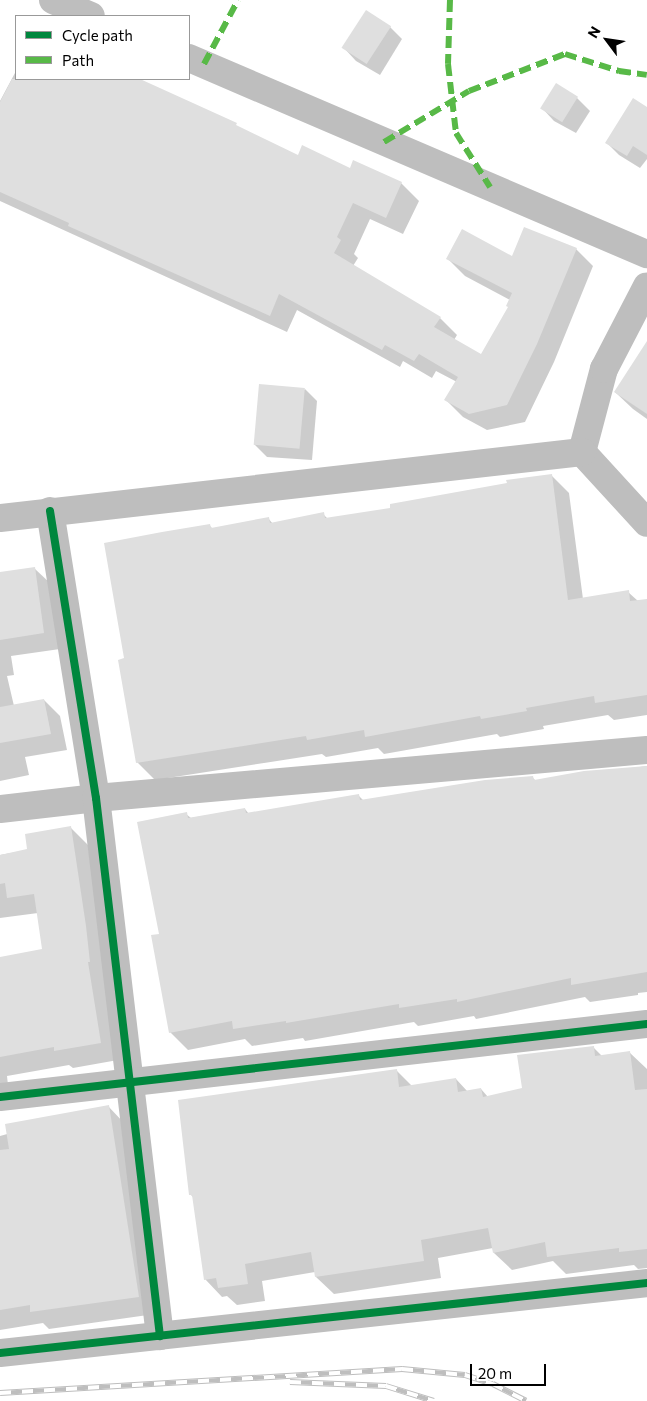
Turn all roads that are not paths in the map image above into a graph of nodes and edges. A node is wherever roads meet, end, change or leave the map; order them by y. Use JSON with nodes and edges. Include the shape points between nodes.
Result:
{"nodes":[{"id":1,"x":53,"y":0,"type":"edge"},
{"id":2,"x":89,"y":15,"type":"edge"},
{"id":3,"x":190,"y":58,"type":"edge"},
{"id":4,"x":647,"y":254,"type":"edge"},
{"id":5,"x":647,"y":286,"type":"edge"},
{"id":6,"x":582,"y":452,"type":"junction"},
{"id":7,"x":50,"y":511,"type":"junction"},
{"id":8,"x":0,"y":518,"type":"edge"},
{"id":9,"x":647,"y":523,"type":"edge"},
{"id":10,"x":647,"y":750,"type":"edge"},
{"id":11,"x":96,"y":798,"type":"junction"},
{"id":12,"x":0,"y":809,"type":"edge"},
{"id":13,"x":647,"y":1024,"type":"edge"},
{"id":14,"x":129,"y":1082,"type":"junction"},
{"id":15,"x":0,"y":1097,"type":"edge"},
{"id":16,"x":647,"y":1283,"type":"edge"},
{"id":17,"x":160,"y":1336,"type":"junction"},
{"id":18,"x":0,"y":1353,"type":"edge"}],
"edges":[{"from":1,"to":2,"type":"street"},
{"from":3,"to":4,"type":"street"},
{"from":5,"to":6,"type":"street","via":[[604,369]]},
{"from":6,"to":7,"type":"street"},
{"from":6,"to":9,"type":"street"},
{"from":7,"to":8,"type":"street"},
{"from":7,"to":11,"type":"street"},
{"from":10,"to":11,"type":"street"},
{"from":11,"to":12,"type":"street"},
{"from":11,"to":14,"type":"street"},
{"from":13,"to":14,"type":"street"},
{"from":14,"to":15,"type":"street"},
{"from":14,"to":17,"type":"street"},
{"from":16,"to":17,"type":"street"},
{"from":17,"to":18,"type":"street"}]}
